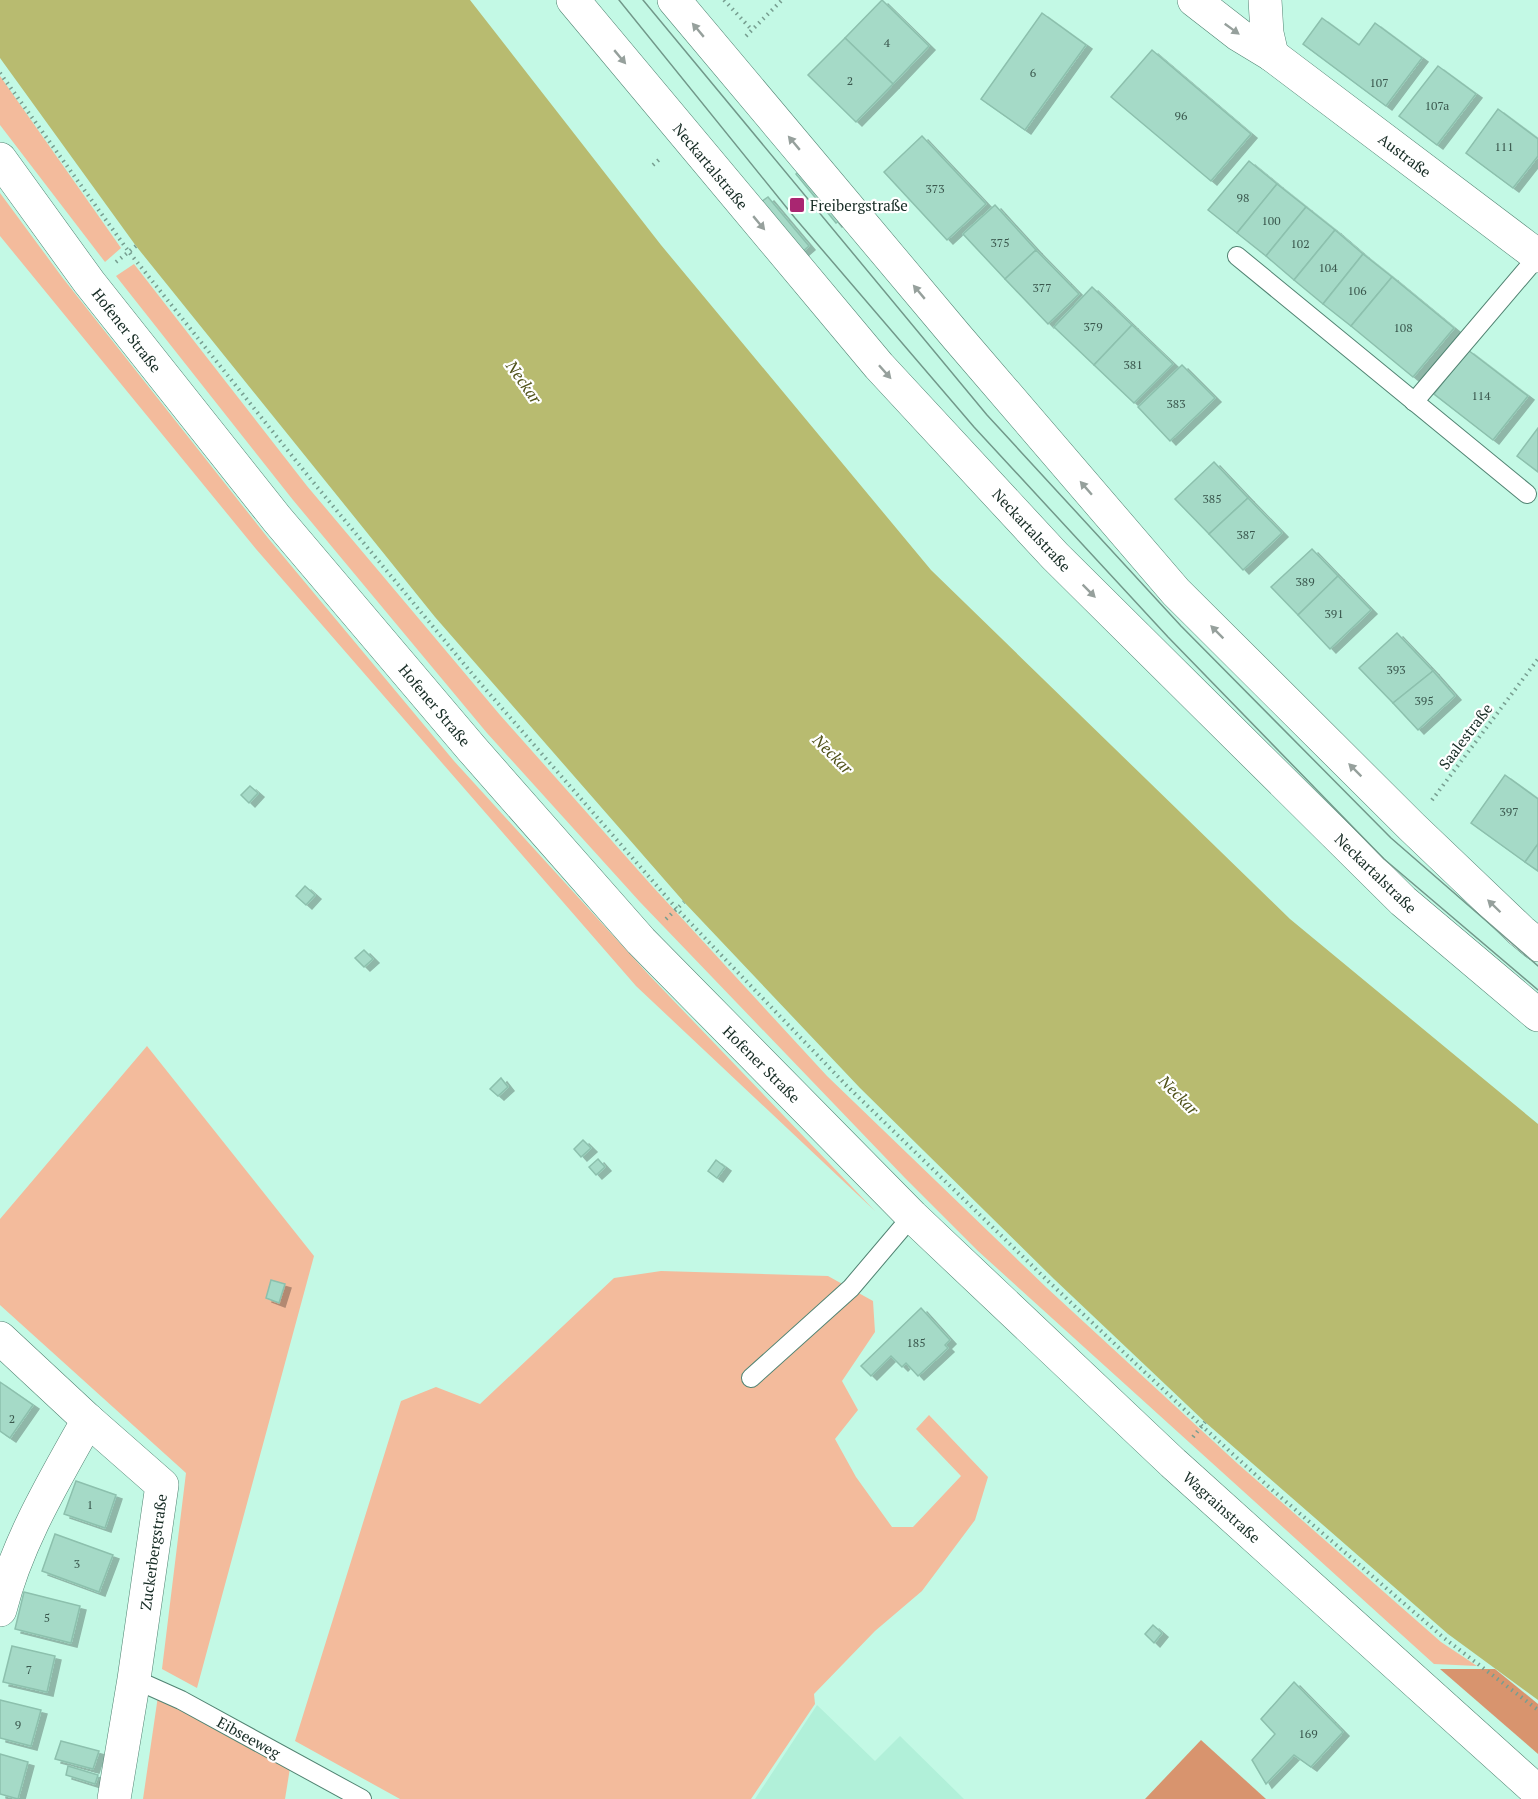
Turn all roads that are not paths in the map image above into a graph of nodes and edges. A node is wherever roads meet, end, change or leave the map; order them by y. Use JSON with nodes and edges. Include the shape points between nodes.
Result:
{"nodes":[{"id":1,"x":674,"y":0,"type":"edge"},
{"id":2,"x":1194,"y":0,"type":"edge"},
{"id":3,"x":1265,"y":0,"type":"edge"},
{"id":4,"x":584,"y":4,"type":"edge"},
{"id":5,"x":1272,"y":55,"type":"junction"},
{"id":6,"x":0,"y":159,"type":"edge"},
{"id":7,"x":1237,"y":256,"type":"dead end"},
{"id":8,"x":1538,"y":256,"type":"edge"},
{"id":9,"x":1414,"y":402,"type":"junction"},
{"id":10,"x":1527,"y":494,"type":"dead end"},
{"id":11,"x":1538,"y":945,"type":"edge"},
{"id":12,"x":1538,"y":1015,"type":"edge"},
{"id":13,"x":912,"y":1216,"type":"junction"},
{"id":14,"x":0,"y":1338,"type":"edge"},
{"id":15,"x":751,"y":1378,"type":"dead end"},
{"id":16,"x":88,"y":1420,"type":"junction"},
{"id":17,"x":0,"y":1610,"type":"edge"},
{"id":18,"x":134,"y":1679,"type":"junction"},
{"id":19,"x":1538,"y":1792,"type":"edge"},
{"id":20,"x":114,"y":1799,"type":"edge"},
{"id":21,"x":362,"y":1799,"type":"edge"}],
"edges":[{"from":11,"to":1,"type":"street","one_way":true,"via":[[1412,827],[1176,592]]},
{"from":2,"to":5,"type":"street","name":"Austraße","one_way":true},
{"from":3,"to":5,"type":"street"},
{"from":4,"to":12,"type":"street","name":"Neckartalstraße","one_way":true,"via":[[879,366],[1055,556],[1403,901]]},
{"from":5,"to":8,"type":"street","name":"Austraße"},
{"from":6,"to":13,"type":"street","name":"Hofener Straße","via":[[89,282],[277,519],[472,749],[641,941]]},
{"from":7,"to":9,"type":"lane"},
{"from":8,"to":9,"type":"lane"},
{"from":9,"to":10,"type":"lane"},
{"from":13,"to":15,"type":"lane","via":[[851,1288]]},
{"from":13,"to":19,"type":"street","name":"Wagrainstraße","via":[[1173,1463]]},
{"from":14,"to":16,"type":"street","name":"Zuckerbergstraße"},
{"from":16,"to":17,"type":"street","via":[[40,1506]]},
{"from":16,"to":18,"type":"street","name":"Zuckerbergstraße","via":[[162,1485]]},
{"from":18,"to":20,"type":"street","name":"Zuckerbergstraße"},
{"from":18,"to":21,"type":"lane","name":"Eibseeweg","via":[[181,1700]]}]}
